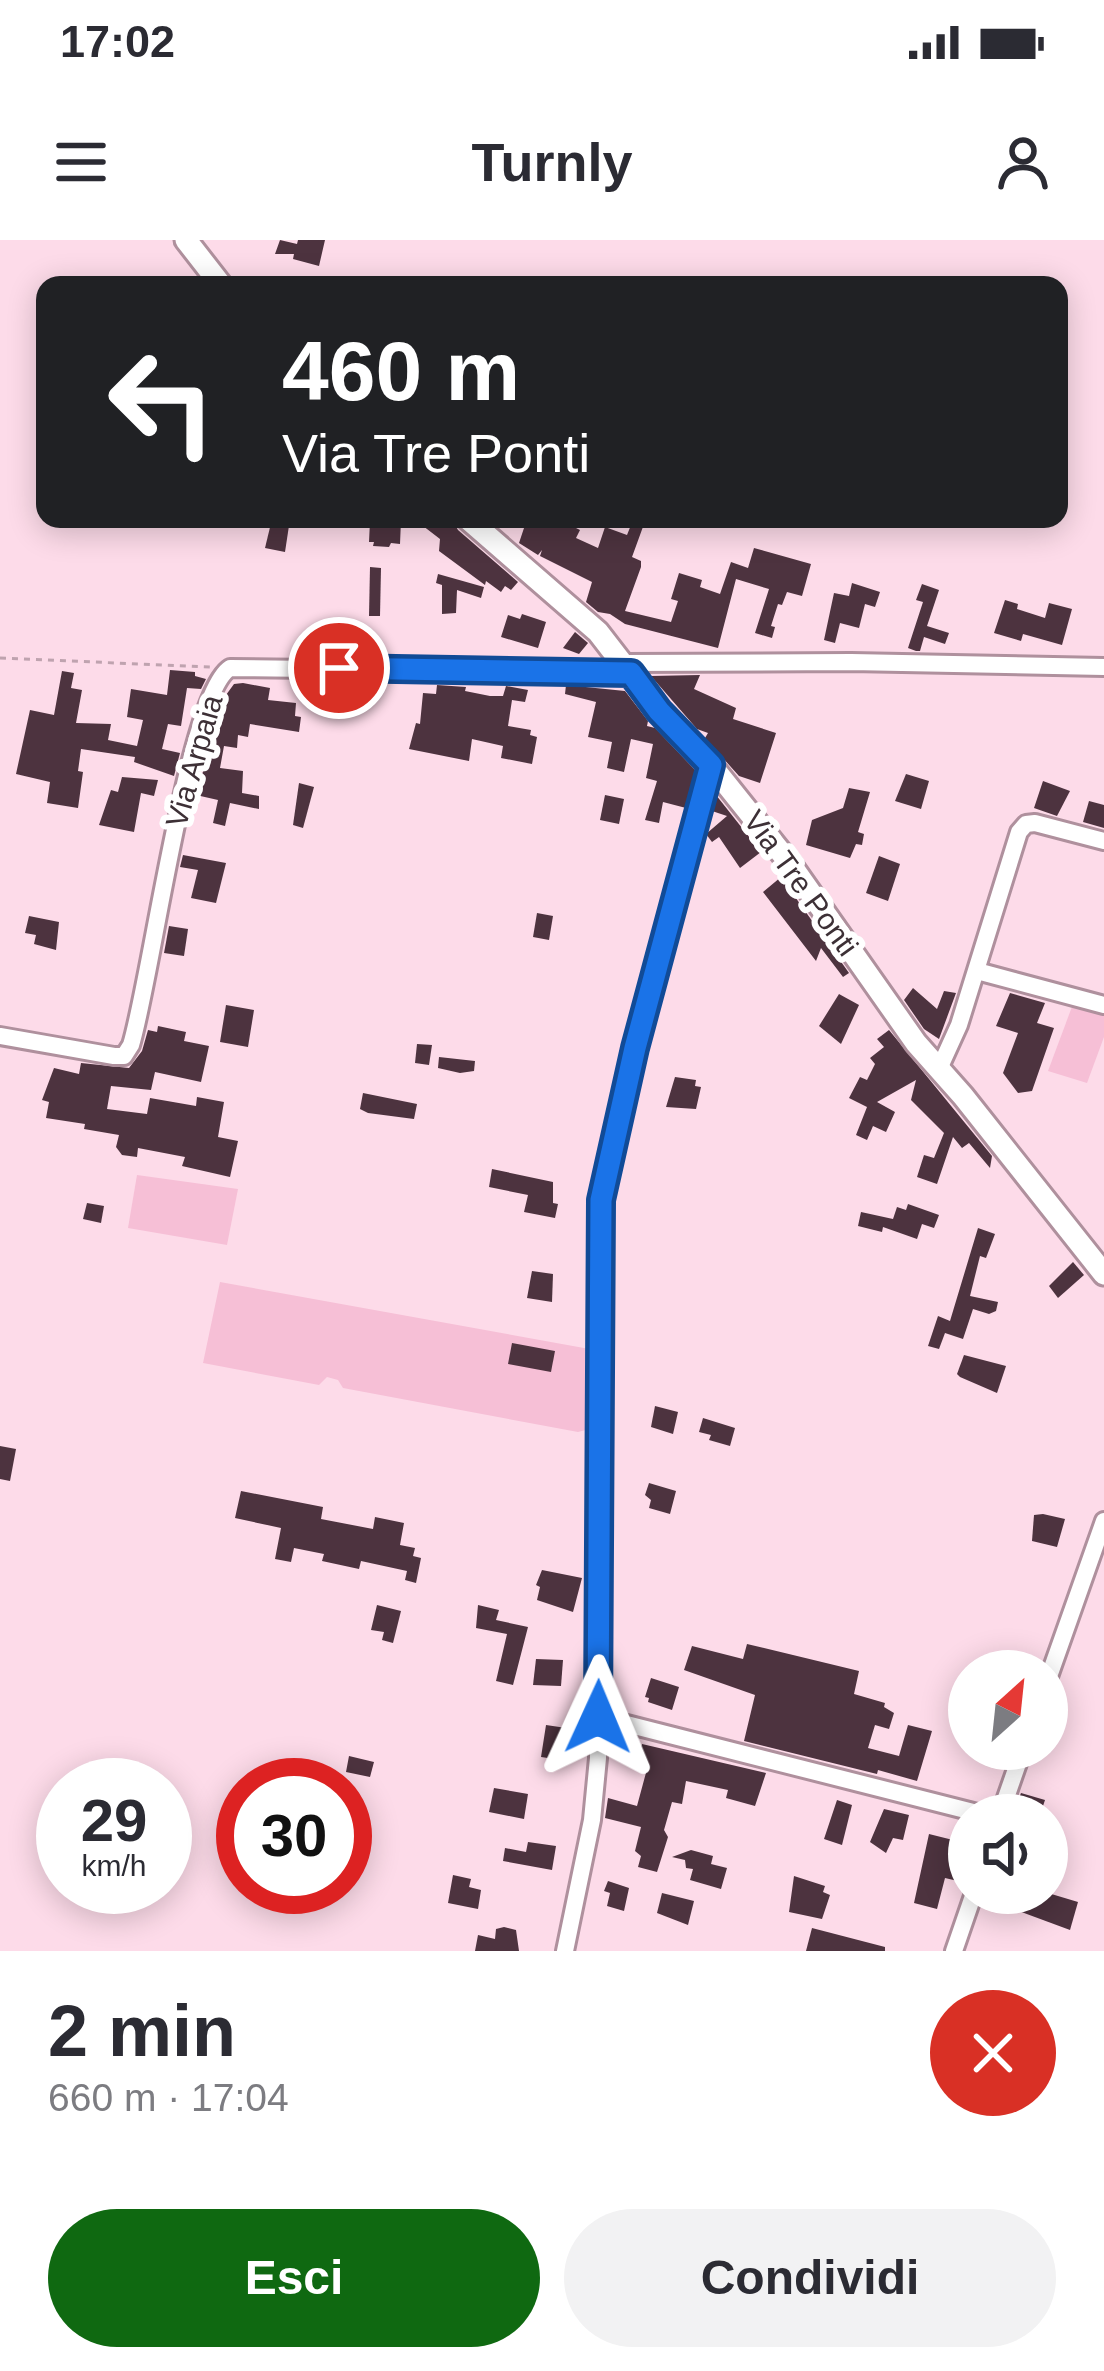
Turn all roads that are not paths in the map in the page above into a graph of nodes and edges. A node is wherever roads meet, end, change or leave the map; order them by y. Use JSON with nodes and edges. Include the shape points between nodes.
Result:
{"nodes":[{"id":1,"x":186,"y":240,"type":"edge"},
{"id":2,"x":214,"y":276,"type":"edge"},
{"id":3,"x":478,"y":528,"type":"edge"},
{"id":4,"x":1104,"y":667,"type":"edge"},
{"id":5,"x":627,"y":668,"type":"junction"},
{"id":6,"x":711,"y":765,"type":"junction"},
{"id":7,"x":1104,"y":841,"type":"edge"},
{"id":8,"x":976,"y":971,"type":"junction"},
{"id":9,"x":1104,"y":1005,"type":"edge"},
{"id":10,"x":0,"y":1036,"type":"edge"},
{"id":11,"x":939,"y":1069,"type":"junction"},
{"id":12,"x":1104,"y":1274,"type":"edge"},
{"id":13,"x":1104,"y":1521,"type":"edge"},
{"id":14,"x":1058,"y":1650,"type":"edge"},
{"id":15,"x":598,"y":1717,"type":"junction"},
{"id":16,"x":948,"y":1806,"type":"edge"},
{"id":17,"x":967,"y":1914,"type":"edge"},
{"id":18,"x":566,"y":1951,"type":"edge"},
{"id":19,"x":954,"y":1951,"type":"edge"}],
"edges":[{"from":1,"to":2,"type":"street"},
{"from":3,"to":5,"type":"street","name":"Via Tre Ponti","via":[[598,632]]},
{"from":4,"to":5,"type":"street","name":"Via Arpaia"},
{"from":5,"to":6,"type":"street","name":"Via Tre Ponti"},
{"from":5,"to":10,"type":"street","name":"Via Arpaia","via":[[230,668],[213,685],[186,780],[131,1045],[114,1056]]},
{"from":6,"to":11,"type":"street","name":"Via Tre Ponti"},
{"from":6,"to":15,"type":"street","via":[[601,1200]]},
{"from":7,"to":8,"type":"street","via":[[1026,824]]},
{"from":8,"to":9,"type":"street"},
{"from":8,"to":11,"type":"street"},
{"from":11,"to":12,"type":"street","name":"Via Tre Ponti"},
{"from":13,"to":14,"type":"street"},
{"from":15,"to":16,"type":"street"},
{"from":15,"to":18,"type":"street","via":[[594,1805]]},
{"from":17,"to":19,"type":"street"}]}
